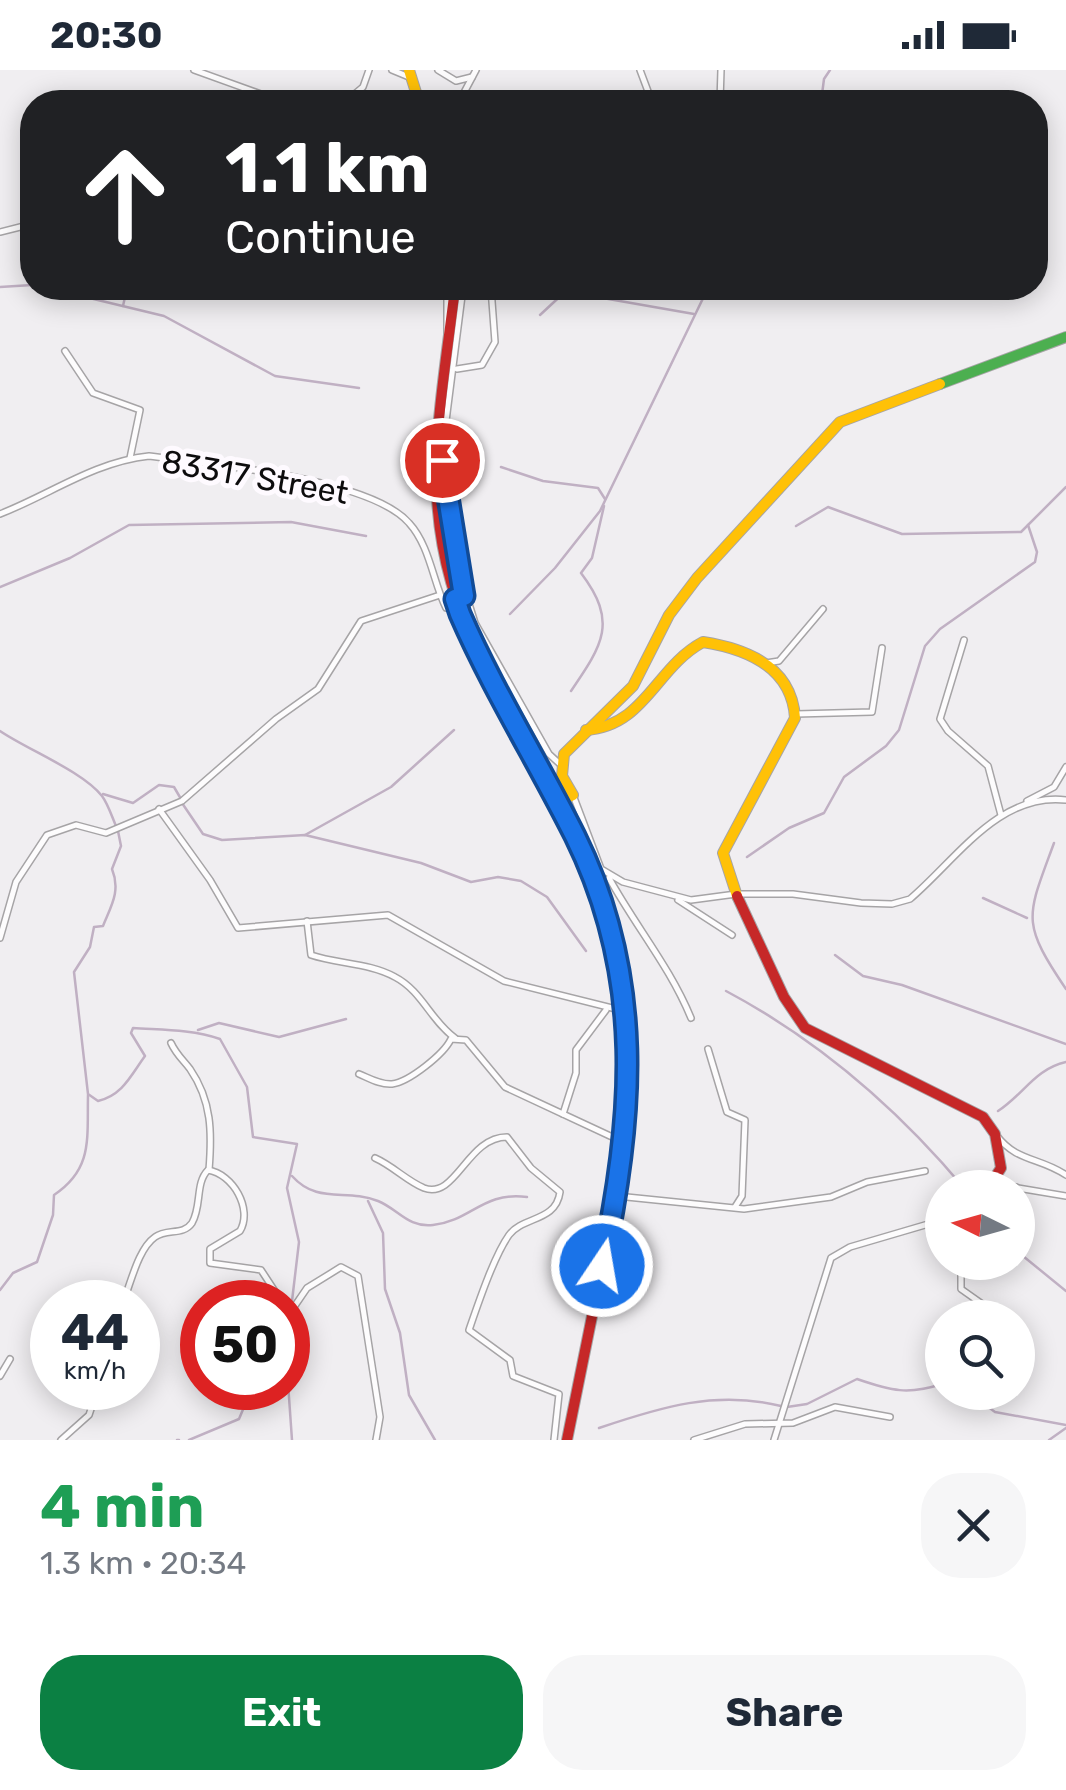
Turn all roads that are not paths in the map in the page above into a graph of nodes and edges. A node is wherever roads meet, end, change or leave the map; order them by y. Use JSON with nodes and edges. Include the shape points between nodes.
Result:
{"nodes":[{"id":1,"x":194,"y":70,"type":"edge"},
{"id":2,"x":392,"y":70,"type":"edge"},
{"id":3,"x":438,"y":70,"type":"edge"},
{"id":4,"x":476,"y":70,"type":"edge"},
{"id":5,"x":410,"y":74,"type":"edge"},
{"id":6,"x":472,"y":77,"type":"junction"},
{"id":7,"x":250,"y":90,"type":"edge"},
{"id":8,"x":465,"y":90,"type":"edge"},
{"id":9,"x":450,"y":300,"type":"edge"},
{"id":10,"x":462,"y":300,"type":"edge"},
{"id":11,"x":492,"y":300,"type":"edge"},
{"id":12,"x":1066,"y":337,"type":"edge"},
{"id":13,"x":65,"y":351,"type":"dead end"},
{"id":14,"x":456,"y":369,"type":"junction"},
{"id":15,"x":130,"y":458,"type":"junction"},
{"id":16,"x":438,"y":459,"type":"junction"},
{"id":17,"x":0,"y":514,"type":"edge"},
{"id":18,"x":440,"y":595,"type":"junction"},
{"id":19,"x":459,"y":600,"type":"junction"},
{"id":20,"x":823,"y":609,"type":"dead end"},
{"id":21,"x":964,"y":640,"type":"dead end"},
{"id":22,"x":882,"y":648,"type":"dead end"},
{"id":23,"x":764,"y":663,"type":"junction"},
{"id":24,"x":796,"y":714,"type":"junction"},
{"id":25,"x":586,"y":730,"type":"junction"},
{"id":26,"x":561,"y":765,"type":"junction"},
{"id":27,"x":1066,"y":768,"type":"edge"},
{"id":28,"x":573,"y":795,"type":"junction"},
{"id":29,"x":1065,"y":801,"type":"edge"},
{"id":30,"x":557,"y":803,"type":"junction"},
{"id":31,"x":1024,"y":803,"type":"junction"},
{"id":32,"x":159,"y":809,"type":"junction"},
{"id":33,"x":1002,"y":817,"type":"junction"},
{"id":34,"x":608,"y":876,"type":"junction"},
{"id":35,"x":736,"y":894,"type":"junction"},
{"id":36,"x":672,"y":895,"type":"junction"},
{"id":37,"x":307,"y":921,"type":"junction"},
{"id":38,"x":732,"y":934,"type":"dead end"},
{"id":39,"x":0,"y":938,"type":"edge"},
{"id":40,"x":607,"y":1009,"type":"junction"},
{"id":41,"x":623,"y":1010,"type":"junction"},
{"id":42,"x":691,"y":1018,"type":"dead end"},
{"id":43,"x":455,"y":1038,"type":"junction"},
{"id":44,"x":171,"y":1044,"type":"dead end"},
{"id":45,"x":708,"y":1050,"type":"dead end"},
{"id":46,"x":359,"y":1074,"type":"dead end"},
{"id":47,"x":563,"y":1114,"type":"junction"},
{"id":48,"x":995,"y":1134,"type":"junction"},
{"id":49,"x":626,"y":1143,"type":"junction"},
{"id":50,"x":376,"y":1158,"type":"dead end"},
{"id":51,"x":208,"y":1170,"type":"junction"},
{"id":52,"x":1000,"y":1170,"type":"edge"},
{"id":53,"x":925,"y":1172,"type":"dead end"},
{"id":54,"x":1066,"y":1175,"type":"edge"},
{"id":55,"x":1035,"y":1191,"type":"edge"},
{"id":56,"x":618,"y":1196,"type":"junction"},
{"id":57,"x":1066,"y":1196,"type":"edge"},
{"id":58,"x":736,"y":1208,"type":"junction"},
{"id":59,"x":925,"y":1225,"type":"edge"},
{"id":60,"x":132,"y":1280,"type":"edge"},
{"id":61,"x":268,"y":1280,"type":"edge"},
{"id":62,"x":961,"y":1280,"type":"edge"},
{"id":63,"x":310,"y":1286,"type":"edge"},
{"id":64,"x":977,"y":1300,"type":"edge"},
{"id":65,"x":10,"y":1359,"type":"dead end"},
{"id":66,"x":0,"y":1376,"type":"edge"},
{"id":67,"x":91,"y":1410,"type":"edge"},
{"id":68,"x":890,"y":1418,"type":"dead end"},
{"id":69,"x":779,"y":1420,"type":"junction"},
{"id":70,"x":61,"y":1440,"type":"edge"},
{"id":71,"x":376,"y":1440,"type":"edge"},
{"id":72,"x":554,"y":1440,"type":"edge"},
{"id":73,"x":568,"y":1440,"type":"edge"},
{"id":74,"x":694,"y":1440,"type":"edge"},
{"id":75,"x":774,"y":1440,"type":"edge"}],
"edges":[{"from":1,"to":7,"type":"street"},
{"from":2,"to":5,"type":"street"},
{"from":3,"to":6,"type":"street","via":[[456,82]]},
{"from":4,"to":6,"type":"street"},
{"from":6,"to":8,"type":"street"},
{"from":9,"to":16,"type":"street"},
{"from":10,"to":14,"type":"street"},
{"from":11,"to":14,"type":"street","via":[[493,348],[482,366]]},
{"from":12,"to":25,"type":"street","via":[[840,422],[697,578],[669,614],[633,686]]},
{"from":13,"to":15,"type":"street","via":[[93,392],[140,410]]},
{"from":14,"to":16,"type":"street"},
{"from":15,"to":17,"type":"street","name":"83317 Street"},
{"from":15,"to":18,"type":"street","name":"83317 Street","via":[[249,471],[372,499],[411,525]]},
{"from":16,"to":19,"type":"street","via":[[433,503]]},
{"from":18,"to":19,"type":"street","via":[[446,608]]},
{"from":18,"to":32,"type":"street","via":[[361,621],[318,690],[197,790]]},
{"from":19,"to":26,"type":"street"},
{"from":19,"to":30,"type":"street","via":[[478,654]]},
{"from":20,"to":23,"type":"street","via":[[779,661]]},
{"from":21,"to":33,"type":"street","via":[[940,719],[988,766]]},
{"from":22,"to":24,"type":"street","via":[[872,712]]},
{"from":23,"to":24,"type":"street","via":[[785,680]]},
{"from":23,"to":25,"type":"street","via":[[713,643],[694,645],[679,653],[632,715]]},
{"from":24,"to":35,"type":"street","via":[[723,853]]},
{"from":25,"to":26,"type":"street"},
{"from":26,"to":28,"type":"street"},
{"from":27,"to":31,"type":"street","via":[[1052,789]]},
{"from":28,"to":30,"type":"street"},
{"from":28,"to":34,"type":"street"},
{"from":29,"to":31,"type":"street"},
{"from":30,"to":41,"type":"street","via":[[607,918]]},
{"from":31,"to":33,"type":"street"},
{"from":32,"to":37,"type":"street","via":[[238,928]]},
{"from":32,"to":39,"type":"street","via":[[106,833],[76,824],[47,835],[16,882]]},
{"from":33,"to":35,"type":"street","via":[[910,898],[892,904]]},
{"from":34,"to":36,"type":"street"},
{"from":34,"to":42,"type":"street","via":[[671,972]]},
{"from":35,"to":36,"type":"street","via":[[691,900]]},
{"from":35,"to":48,"type":"street","via":[[805,1028],[984,1117]]},
{"from":36,"to":38,"type":"street"},
{"from":37,"to":40,"type":"street","via":[[388,915],[504,981]]},
{"from":37,"to":43,"type":"street","via":[[311,955],[394,976]]},
{"from":40,"to":41,"type":"street"},
{"from":40,"to":47,"type":"street","via":[[576,1050]]},
{"from":41,"to":49,"type":"street"},
{"from":43,"to":46,"type":"street","via":[[398,1083]]},
{"from":43,"to":47,"type":"street","via":[[472,1044],[505,1088]]},
{"from":44,"to":51,"type":"street","via":[[208,1106]]},
{"from":45,"to":58,"type":"street","via":[[727,1112],[745,1120]]},
{"from":47,"to":49,"type":"street"},
{"from":48,"to":52,"type":"street"},
{"from":48,"to":54,"type":"street","via":[[1013,1155]]},
{"from":49,"to":56,"type":"street"},
{"from":50,"to":72,"type":"street","via":[[436,1189],[451,1182],[481,1145],[503,1136],[558,1190],[560,1198],[548,1213],[508,1236],[468,1330],[510,1360],[512,1376],[559,1394]]},
{"from":51,"to":60,"type":"street","via":[[193,1222],[156,1236]]},
{"from":51,"to":61,"type":"street","via":[[234,1186],[245,1218],[240,1232],[210,1249],[210,1263],[262,1270]]},
{"from":53,"to":58,"type":"street","via":[[831,1196]]},
{"from":55,"to":57,"type":"street"},
{"from":56,"to":58,"type":"street"},
{"from":56,"to":73,"type":"street"},
{"from":59,"to":69,"type":"street","via":[[831,1258]]},
{"from":62,"to":64,"type":"street","via":[[961,1289]]},
{"from":63,"to":71,"type":"street","via":[[341,1267],[358,1276],[380,1417]]},
{"from":65,"to":66,"type":"street"},
{"from":67,"to":70,"type":"street"},
{"from":68,"to":69,"type":"street","via":[[844,1406],[793,1423]]},
{"from":69,"to":74,"type":"street"},
{"from":69,"to":75,"type":"street"}]}
